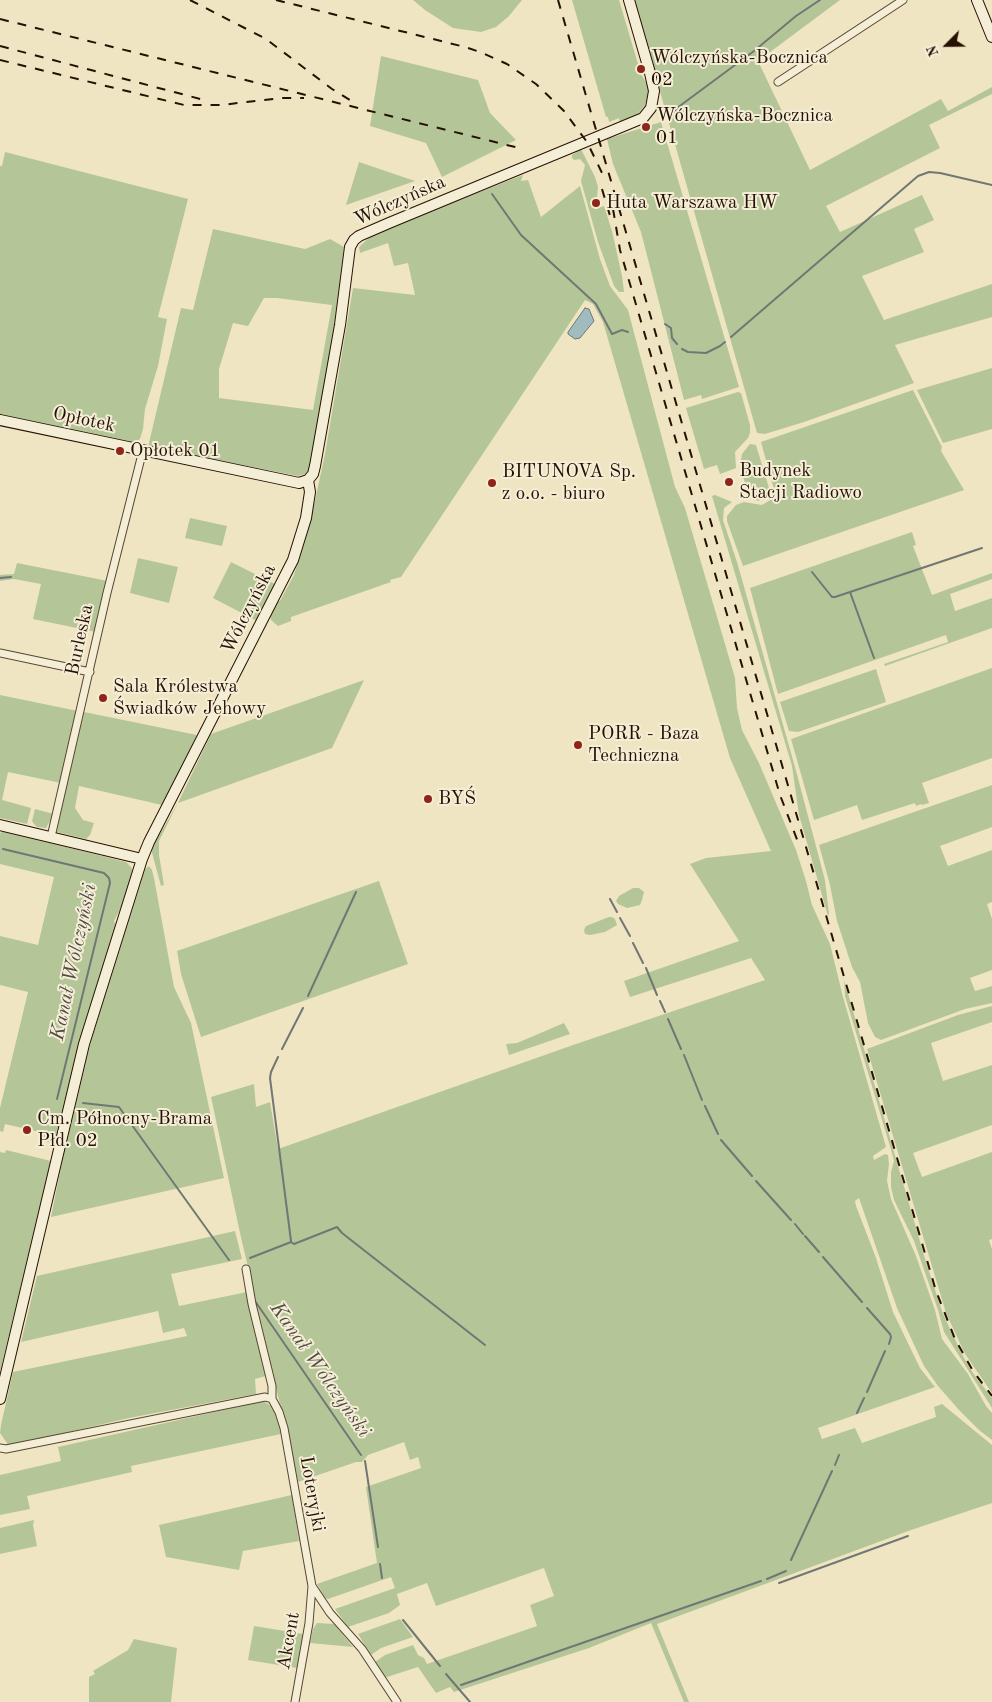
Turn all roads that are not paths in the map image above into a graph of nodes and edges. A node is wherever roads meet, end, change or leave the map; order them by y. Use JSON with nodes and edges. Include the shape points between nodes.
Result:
{"nodes":[{"id":1,"x":629,"y":0,"type":"edge"},
{"id":2,"x":902,"y":0,"type":"edge"},
{"id":3,"x":977,"y":0,"type":"edge"},
{"id":4,"x":992,"y":37,"type":"edge"},
{"id":5,"x":778,"y":82,"type":"dead end"},
{"id":6,"x":0,"y":420,"type":"edge"},
{"id":7,"x":142,"y":450,"type":"junction"},
{"id":8,"x":308,"y":480,"type":"junction"},
{"id":9,"x":0,"y":653,"type":"edge"},
{"id":10,"x":90,"y":672,"type":"junction"},
{"id":11,"x":0,"y":825,"type":"edge"},
{"id":12,"x":51,"y":836,"type":"junction"},
{"id":13,"x":142,"y":859,"type":"junction"},
{"id":14,"x":246,"y":1269,"type":"dead end"},
{"id":15,"x":0,"y":1399,"type":"edge"},
{"id":16,"x":272,"y":1399,"type":"junction"},
{"id":17,"x":0,"y":1448,"type":"edge"},
{"id":18,"x":312,"y":1586,"type":"junction"},
{"id":19,"x":294,"y":1702,"type":"edge"},
{"id":20,"x":397,"y":1702,"type":"edge"}],
"edges":[{"from":1,"to":8,"type":"street","name":"Wólczyńska","via":[[654,91],[651,108],[642,118],[389,222],[354,240],[350,247],[315,466]]},
{"from":2,"to":5,"type":"street"},
{"from":3,"to":4,"type":"street"},
{"from":6,"to":7,"type":"street","name":"Opłotek"},
{"from":7,"to":8,"type":"street","name":"Opłotek","via":[[299,483]]},
{"from":7,"to":10,"type":"street","name":"Burleska"},
{"from":8,"to":13,"type":"street","name":"Wólczyńska","via":[[310,492],[306,518],[293,560]]},
{"from":9,"to":10,"type":"street"},
{"from":10,"to":12,"type":"street","name":"Burleska"},
{"from":11,"to":12,"type":"street"},
{"from":12,"to":13,"type":"street"},
{"from":13,"to":15,"type":"street","name":"Wólczyńska","via":[[84,1044]]},
{"from":14,"to":16,"type":"street","name":"Loteryjki","via":[[272,1386]]},
{"from":16,"to":17,"type":"street","via":[[265,1397]]},
{"from":16,"to":18,"type":"street","name":"Loteryjki","via":[[284,1428]]},
{"from":18,"to":19,"type":"street","name":"Akcent","via":[[309,1623]]},
{"from":18,"to":20,"type":"street","name":"Loteryjki","via":[[330,1613],[362,1649]]}]}
